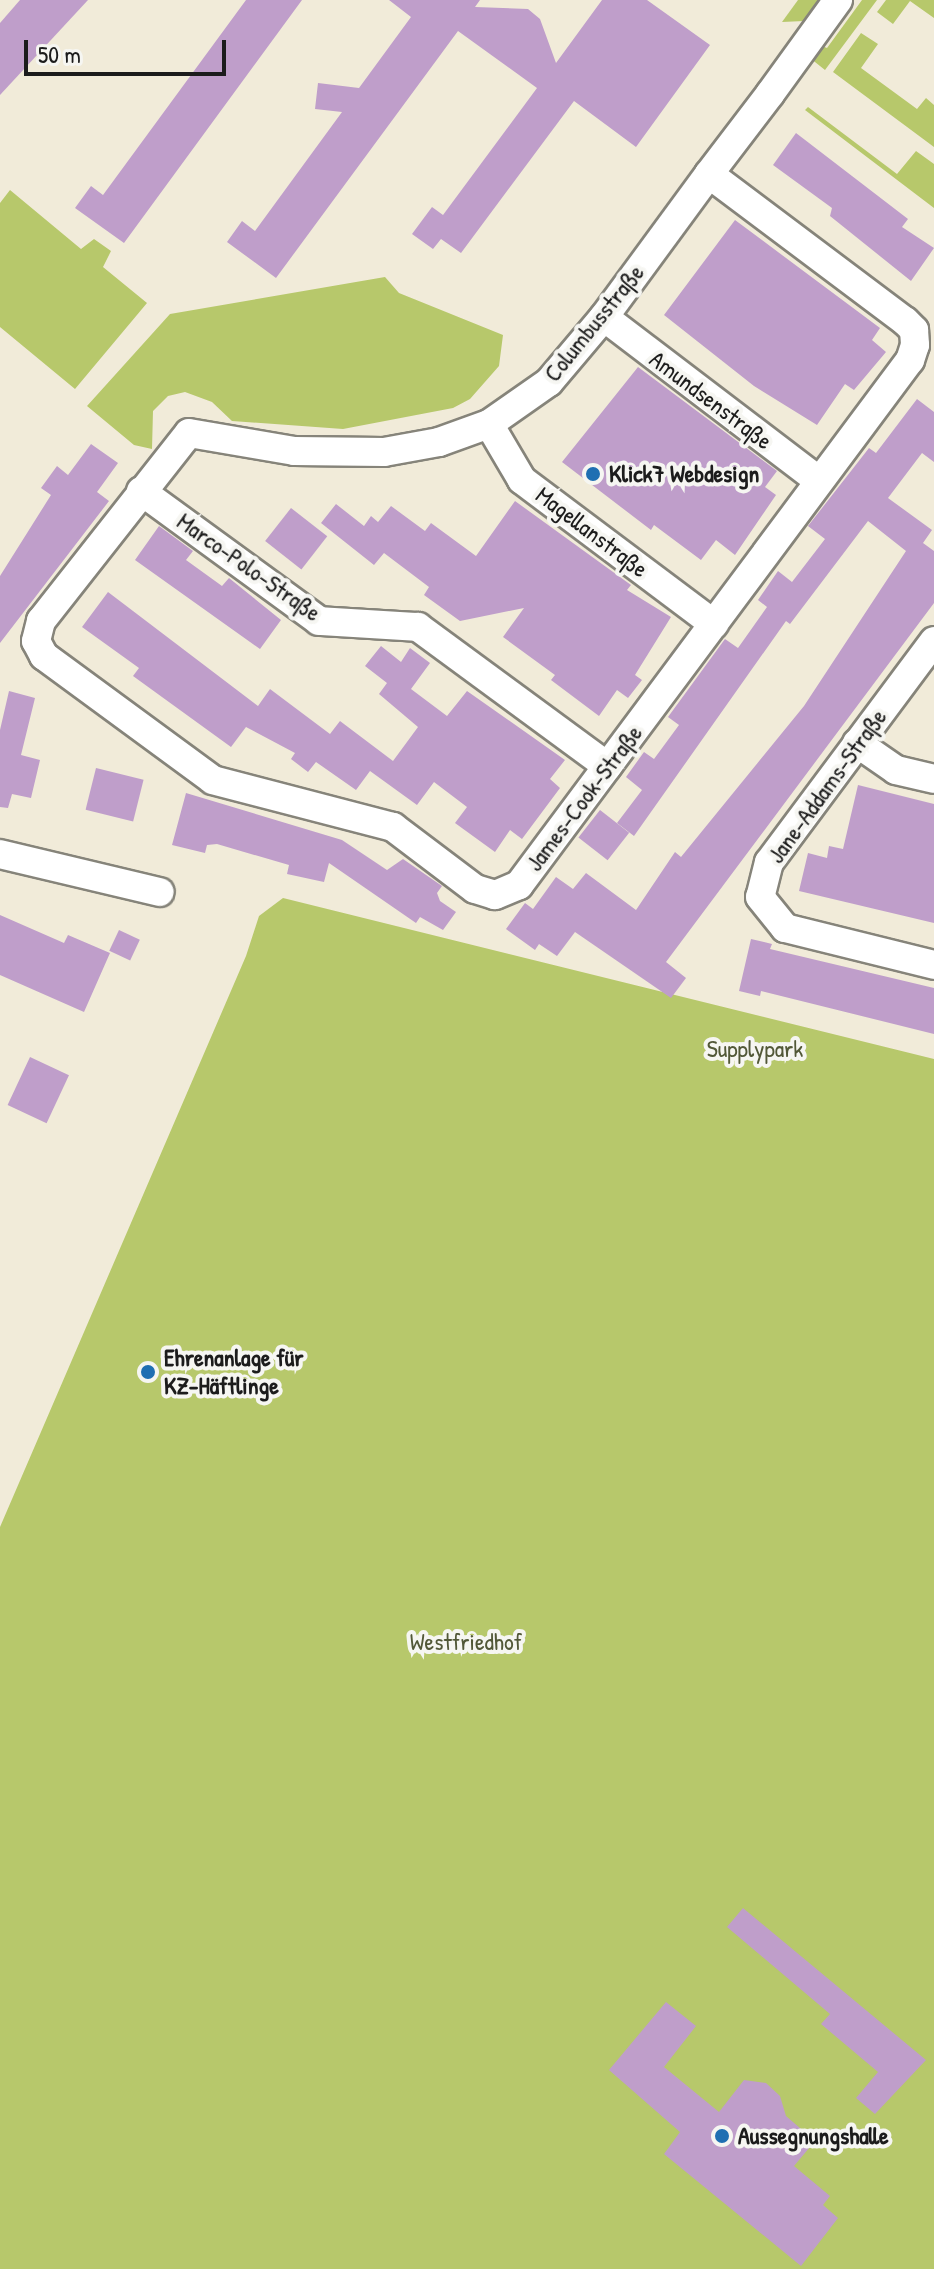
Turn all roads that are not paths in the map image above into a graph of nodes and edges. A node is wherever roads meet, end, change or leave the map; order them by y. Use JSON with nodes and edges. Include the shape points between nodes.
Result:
{"nodes":[{"id":1,"x":838,"y":0,"type":"edge"},
{"id":2,"x":709,"y":174,"type":"junction"},
{"id":3,"x":604,"y":317,"type":"junction"},
{"id":4,"x":489,"y":424,"type":"junction"},
{"id":5,"x":189,"y":433,"type":"joint"},
{"id":6,"x":819,"y":481,"type":"junction"},
{"id":7,"x":141,"y":491,"type":"junction"},
{"id":8,"x":714,"y":624,"type":"junction"},
{"id":9,"x":934,"y":641,"type":"edge"},
{"id":10,"x":857,"y":743,"type":"junction"},
{"id":11,"x":607,"y":766,"type":"junction"},
{"id":12,"x":934,"y":779,"type":"edge"},
{"id":13,"x":0,"y":854,"type":"edge"},
{"id":14,"x":160,"y":892,"type":"dead end"},
{"id":15,"x":934,"y":965,"type":"edge"}],
"edges":[{"from":1,"to":2,"type":"street","name":"Columbusstraße"},
{"from":2,"to":3,"type":"street","name":"Columbusstraße"},
{"from":2,"to":6,"type":"street","name":"James-Cook-Straße","via":[[914,330],[910,360]]},
{"from":3,"to":4,"type":"street","name":"Columbusstraße","via":[[549,382]]},
{"from":3,"to":6,"type":"street","name":"Amundsenstraße"},
{"from":4,"to":5,"type":"street","name":"Columbusstraße","via":[[439,442],[384,452],[294,451]]},
{"from":4,"to":8,"type":"street","name":"Magellanstraße","via":[[522,480]]},
{"from":5,"to":7,"type":"street","name":"James-Cook-Straße"},
{"from":6,"to":8,"type":"street","name":"James-Cook-Straße"},
{"from":7,"to":11,"type":"street","name":"Marco-Polo-Straße","via":[[319,621],[418,627]]},
{"from":7,"to":11,"type":"street","name":"James-Cook-Straße","via":[[41,621],[36,641],[44,656],[213,780],[393,827],[475,889],[495,895],[519,885]]},
{"from":8,"to":11,"type":"street","name":"James-Cook-Straße"},
{"from":9,"to":10,"type":"street","name":"Jane-Addams-Straße"},
{"from":10,"to":12,"type":"street","via":[[896,770]]},
{"from":10,"to":15,"type":"street","name":"Jane-Addams-Straße","via":[[769,862],[760,897],[785,928]]},
{"from":13,"to":14,"type":"street"}]}
